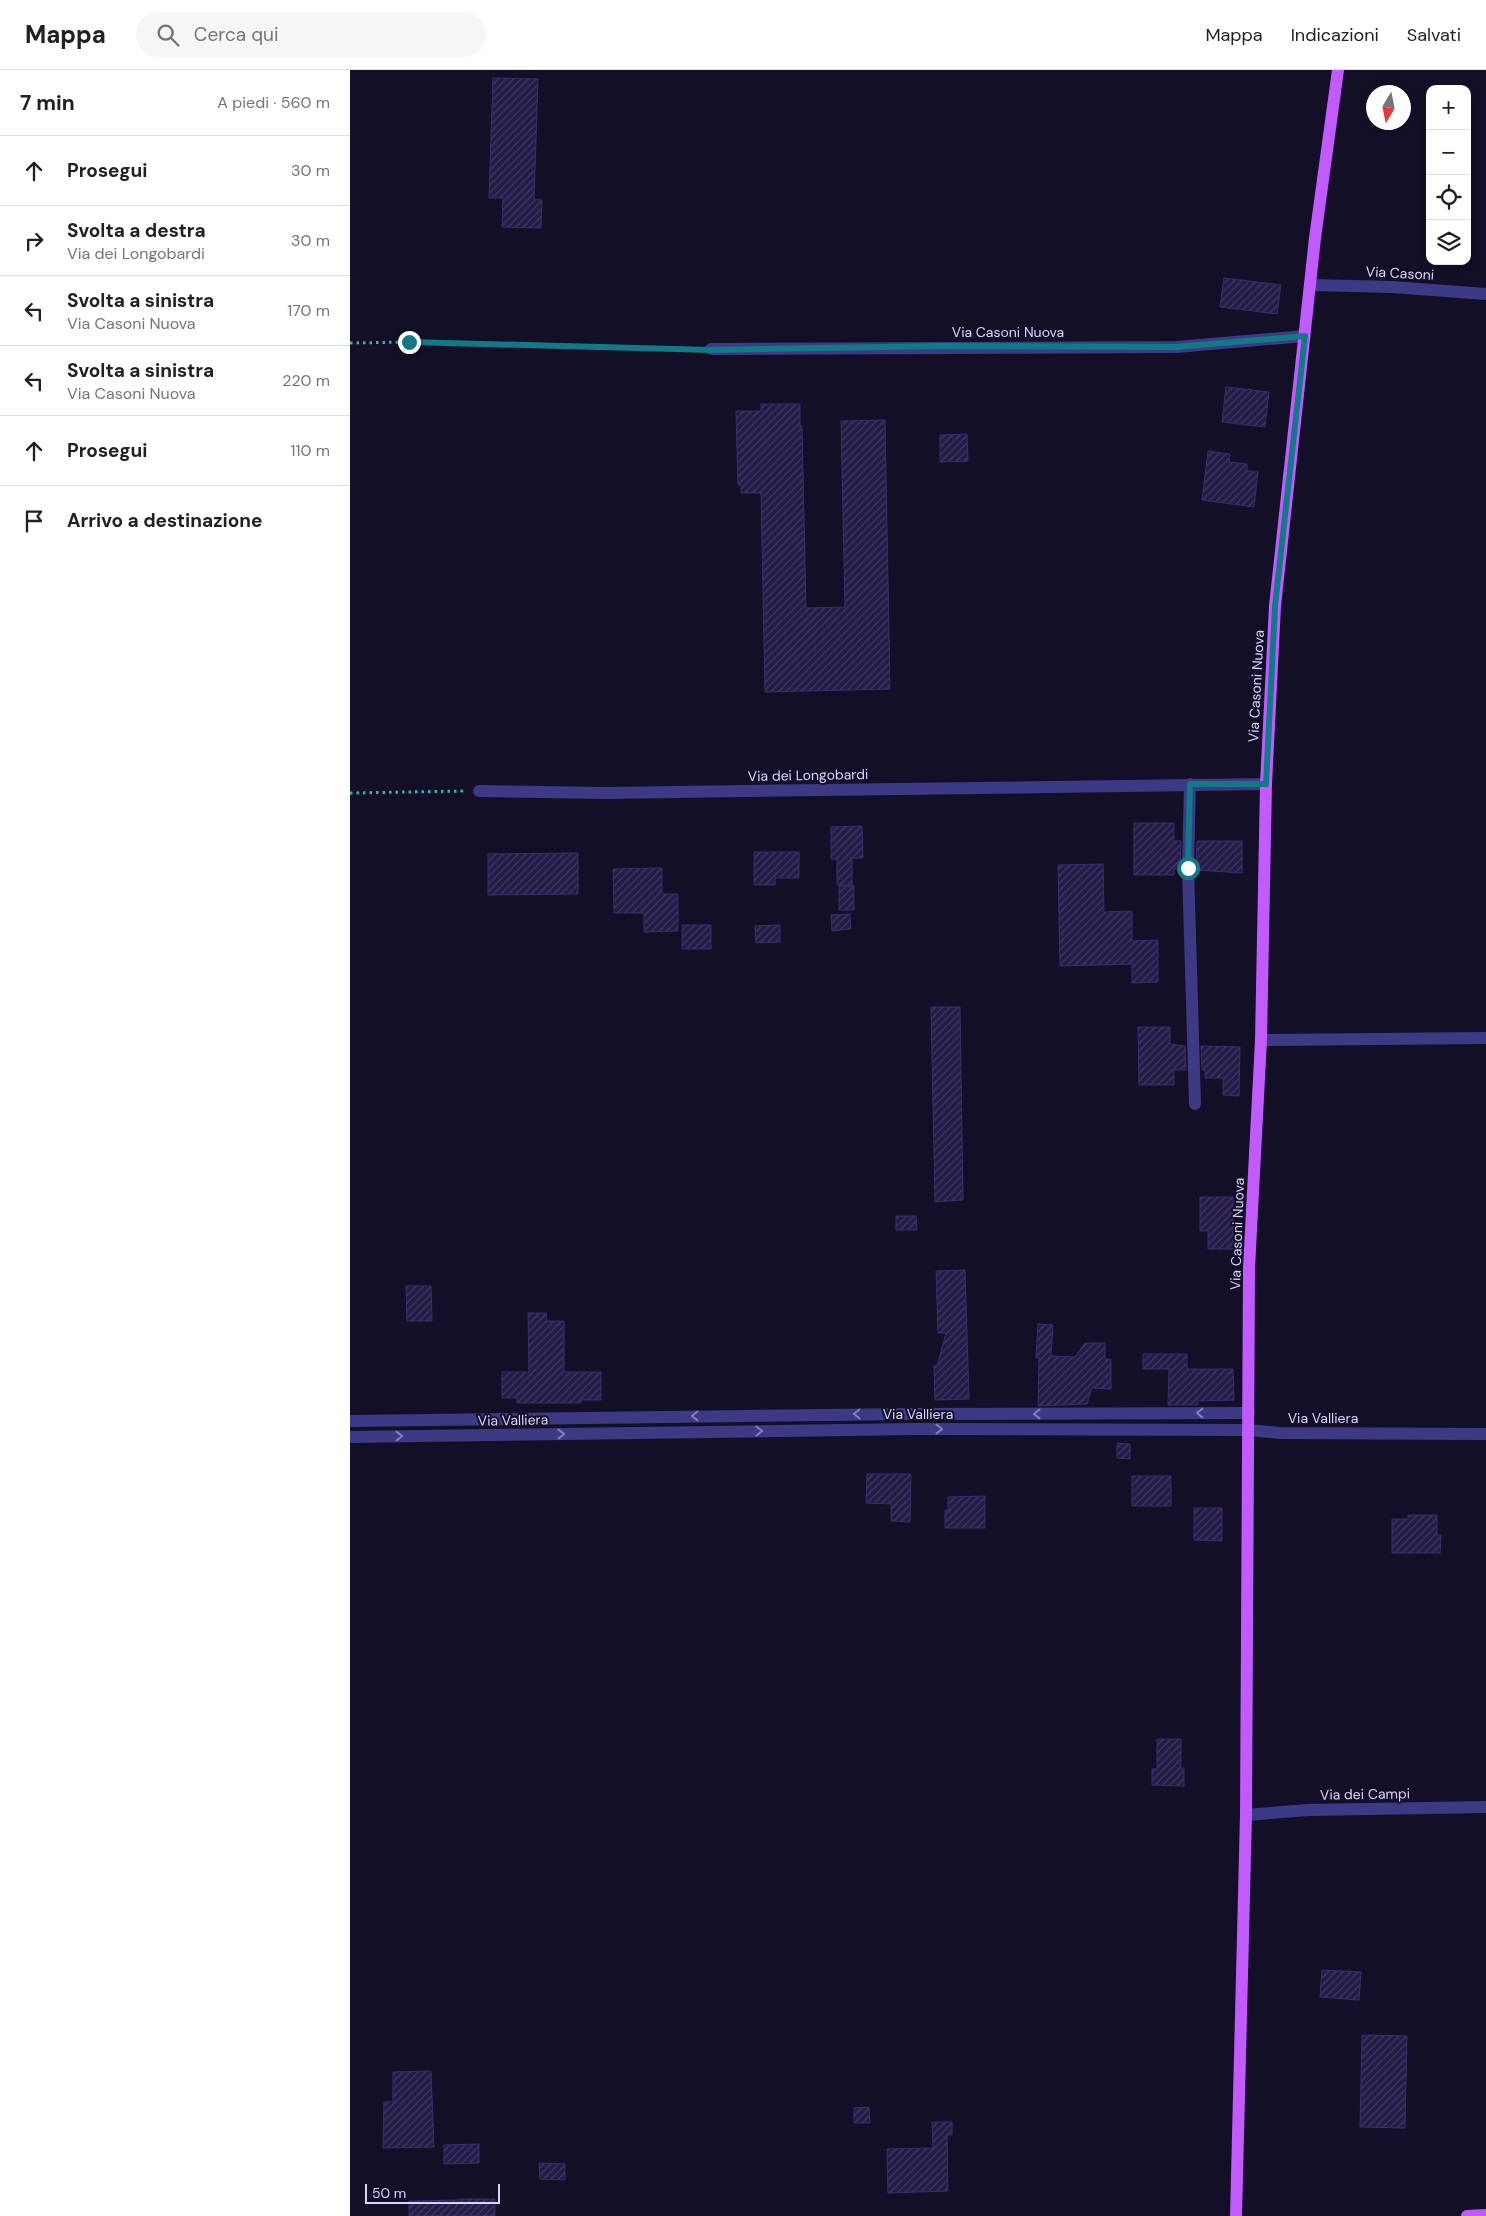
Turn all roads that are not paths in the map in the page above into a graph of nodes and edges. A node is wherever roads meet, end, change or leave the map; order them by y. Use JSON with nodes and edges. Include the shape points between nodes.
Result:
{"nodes":[{"id":1,"x":1338,"y":70,"type":"edge"},
{"id":2,"x":1312,"y":284,"type":"junction"},
{"id":3,"x":1486,"y":294,"type":"edge"},
{"id":4,"x":1305,"y":336,"type":"junction"},
{"id":5,"x":711,"y":350,"type":"road end"},
{"id":6,"x":1190,"y":784,"type":"junction"},
{"id":7,"x":1266,"y":784,"type":"junction"},
{"id":8,"x":479,"y":791,"type":"road end"},
{"id":9,"x":1486,"y":1038,"type":"edge"},
{"id":10,"x":1261,"y":1040,"type":"junction"},
{"id":11,"x":1194,"y":1104,"type":"dead end"},
{"id":12,"x":1249,"y":1413,"type":"junction"},
{"id":13,"x":912,"y":1414,"type":"junction"},
{"id":14,"x":350,"y":1421,"type":"edge"},
{"id":15,"x":916,"y":1429,"type":"junction"},
{"id":16,"x":1247,"y":1430,"type":"junction"},
{"id":17,"x":1486,"y":1434,"type":"edge"},
{"id":18,"x":350,"y":1437,"type":"edge"},
{"id":19,"x":1486,"y":1807,"type":"edge"},
{"id":20,"x":1246,"y":1814,"type":"junction"},
{"id":21,"x":1486,"y":2215,"type":"edge"},
{"id":22,"x":1236,"y":2216,"type":"edge"},
{"id":23,"x":1467,"y":2216,"type":"edge"}],
"edges":[{"from":1,"to":2,"type":"main road","name":"Via Casoni Nuova","via":[[1315,238]]},
{"from":2,"to":3,"type":"street","name":"Via Casoni"},
{"from":2,"to":4,"type":"main road","name":"Via Casoni Nuova"},
{"from":4,"to":5,"type":"street","name":"Via Casoni Nuova","via":[[1176,347],[939,346]]},
{"from":4,"to":7,"type":"main road","name":"Via Casoni Nuova","via":[[1275,606]]},
{"from":6,"to":7,"type":"street","name":"Via dei Longobardi"},
{"from":6,"to":8,"type":"street","name":"Via dei Longobardi","via":[[606,793]]},
{"from":6,"to":11,"type":"street","via":[[1188,868]]},
{"from":7,"to":10,"type":"main road","name":"Via Casoni Nuova"},
{"from":9,"to":10,"type":"street"},
{"from":10,"to":12,"type":"main road","name":"Via Casoni Nuova","via":[[1250,1268]]},
{"from":12,"to":13,"type":"street","name":"Via Valliera","one_way":true},
{"from":12,"to":16,"type":"main road","name":"Via Casoni Nuova"},
{"from":13,"to":14,"type":"street","name":"Via Valliera","one_way":true},
{"from":13,"to":15,"type":"street"},
{"from":15,"to":16,"type":"street","name":"Via Valliera","one_way":true},
{"from":18,"to":15,"type":"street","name":"Via Valliera","one_way":true},
{"from":16,"to":17,"type":"street","name":"Via Valliera"},
{"from":16,"to":20,"type":"main road","name":"Via Casoni Nuova"},
{"from":19,"to":20,"type":"street","name":"Via dei Campi"},
{"from":20,"to":22,"type":"main road","name":"Via Casoni Nuova"},
{"from":21,"to":23,"type":"main road"}]}
